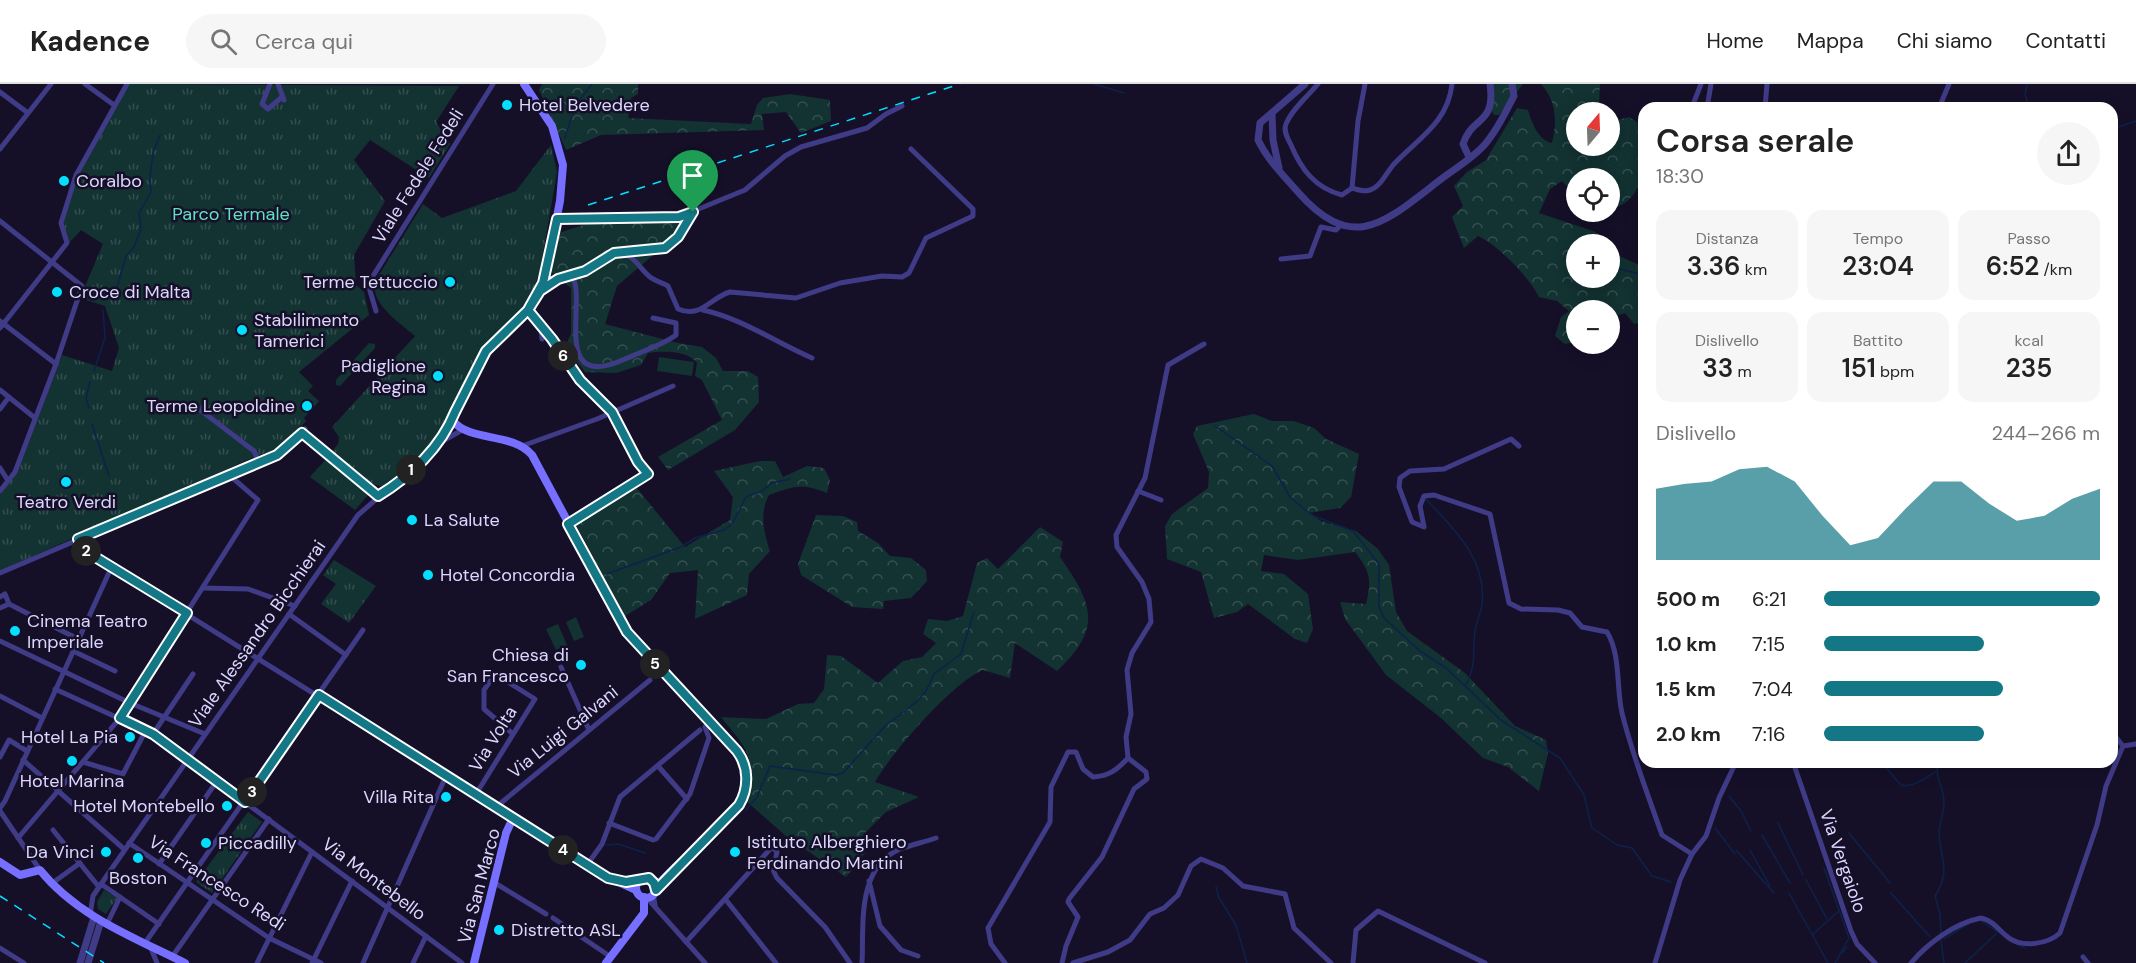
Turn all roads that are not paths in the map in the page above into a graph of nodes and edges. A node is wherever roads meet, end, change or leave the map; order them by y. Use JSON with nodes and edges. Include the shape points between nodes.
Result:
{"nodes":[{"id":1,"x":51,"y":84,"type":"edge"},
{"id":2,"x":85,"y":84,"type":"edge"},
{"id":3,"x":127,"y":84,"type":"edge"},
{"id":4,"x":270,"y":84,"type":"edge"},
{"id":5,"x":278,"y":84,"type":"edge"},
{"id":6,"x":493,"y":84,"type":"edge"},
{"id":7,"x":524,"y":84,"type":"edge"},
{"id":8,"x":1305,"y":84,"type":"edge"},
{"id":9,"x":1318,"y":84,"type":"edge"},
{"id":10,"x":1366,"y":84,"type":"edge"},
{"id":11,"x":1444,"y":84,"type":"edge"},
{"id":12,"x":1452,"y":84,"type":"edge"},
{"id":13,"x":1490,"y":84,"type":"edge"},
{"id":14,"x":1512,"y":84,"type":"edge"},
{"id":15,"x":1701,"y":84,"type":"edge"},
{"id":16,"x":1711,"y":84,"type":"edge"},
{"id":17,"x":1767,"y":84,"type":"edge"},
{"id":18,"x":1949,"y":84,"type":"edge"},
{"id":19,"x":0,"y":92,"type":"edge"},
{"id":20,"x":1694,"y":102,"type":"dead end"},
{"id":21,"x":1708,"y":102,"type":"edge"},
{"id":22,"x":1766,"y":102,"type":"edge"},
{"id":23,"x":1942,"y":102,"type":"edge"},
{"id":24,"x":114,"y":105,"type":"junction"},
{"id":25,"x":902,"y":106,"type":"dead end"},
{"id":26,"x":28,"y":113,"type":"junction"},
{"id":27,"x":1272,"y":114,"type":"junction"},
{"id":28,"x":0,"y":149,"type":"edge"},
{"id":29,"x":911,"y":149,"type":"dead end"},
{"id":30,"x":1469,"y":157,"type":"junction"},
{"id":31,"x":1279,"y":171,"type":"junction"},
{"id":32,"x":1352,"y":188,"type":"junction"},
{"id":33,"x":693,"y":212,"type":"junction"},
{"id":34,"x":557,"y":219,"type":"junction"},
{"id":35,"x":0,"y":221,"type":"edge"},
{"id":36,"x":1341,"y":225,"type":"junction"},
{"id":37,"x":623,"y":253,"type":"junction"},
{"id":38,"x":1281,"y":259,"type":"dead end"},
{"id":39,"x":52,"y":262,"type":"junction"},
{"id":40,"x":572,"y":276,"type":"junction"},
{"id":41,"x":540,"y":291,"type":"junction"},
{"id":42,"x":528,"y":310,"type":"junction"},
{"id":43,"x":703,"y":310,"type":"junction"},
{"id":44,"x":376,"y":311,"type":"dead end"},
{"id":45,"x":653,"y":318,"type":"dead end"},
{"id":46,"x":1,"y":324,"type":"edge"},
{"id":47,"x":541,"y":325,"type":"junction"},
{"id":48,"x":542,"y":339,"type":"dead end"},
{"id":49,"x":1204,"y":344,"type":"dead end"},
{"id":50,"x":812,"y":358,"type":"dead end"},
{"id":51,"x":56,"y":364,"type":"junction"},
{"id":52,"x":673,"y":386,"type":"dead end"},
{"id":53,"x":0,"y":390,"type":"edge"},
{"id":54,"x":9,"y":397,"type":"junction"},
{"id":55,"x":195,"y":406,"type":"dead end"},
{"id":56,"x":0,"y":409,"type":"edge"},
{"id":57,"x":612,"y":412,"type":"junction"},
{"id":58,"x":35,"y":418,"type":"junction"},
{"id":59,"x":453,"y":422,"type":"junction"},
{"id":60,"x":464,"y":429,"type":"junction"},
{"id":61,"x":440,"y":442,"type":"junction"},
{"id":62,"x":522,"y":446,"type":"junction"},
{"id":63,"x":1519,"y":446,"type":"dead end"},
{"id":64,"x":259,"y":462,"type":"junction"},
{"id":65,"x":0,"y":468,"type":"edge"},
{"id":66,"x":228,"y":474,"type":"junction"},
{"id":67,"x":8,"y":479,"type":"junction"},
{"id":68,"x":0,"y":491,"type":"edge"},
{"id":69,"x":1138,"y":491,"type":"junction"},
{"id":70,"x":378,"y":496,"type":"junction"},
{"id":71,"x":1161,"y":500,"type":"dead end"},
{"id":72,"x":568,"y":524,"type":"junction"},
{"id":73,"x":78,"y":539,"type":"junction"},
{"id":74,"x":112,"y":566,"type":"junction"},
{"id":75,"x":0,"y":573,"type":"edge"},
{"id":76,"x":203,"y":588,"type":"junction"},
{"id":77,"x":0,"y":597,"type":"edge"},
{"id":78,"x":9,"y":604,"type":"junction"},
{"id":79,"x":294,"y":606,"type":"junction"},
{"id":80,"x":0,"y":608,"type":"edge"},
{"id":81,"x":187,"y":613,"type":"junction"},
{"id":82,"x":289,"y":614,"type":"junction"},
{"id":83,"x":363,"y":630,"type":"dead end"},
{"id":84,"x":78,"y":639,"type":"junction"},
{"id":85,"x":0,"y":641,"type":"edge"},
{"id":86,"x":73,"y":651,"type":"junction"},
{"id":87,"x":346,"y":655,"type":"junction"},
{"id":88,"x":258,"y":657,"type":"junction"},
{"id":89,"x":561,"y":667,"type":"dead end"},
{"id":90,"x":64,"y":671,"type":"junction"},
{"id":91,"x":115,"y":671,"type":"dead end"},
{"id":92,"x":193,"y":674,"type":"dead end"},
{"id":93,"x":650,"y":680,"type":"dead end"},
{"id":94,"x":56,"y":689,"type":"junction"},
{"id":95,"x":319,"y":695,"type":"junction"},
{"id":96,"x":0,"y":696,"type":"edge"},
{"id":97,"x":130,"y":703,"type":"junction"},
{"id":98,"x":42,"y":718,"type":"junction"},
{"id":99,"x":120,"y":718,"type":"junction"},
{"id":100,"x":165,"y":718,"type":"junction"},
{"id":101,"x":710,"y":723,"type":"junction"},
{"id":102,"x":146,"y":730,"type":"junction"},
{"id":103,"x":589,"y":730,"type":"junction"},
{"id":104,"x":700,"y":730,"type":"dead end"},
{"id":105,"x":153,"y":734,"type":"junction"},
{"id":106,"x":205,"y":734,"type":"junction"},
{"id":107,"x":513,"y":734,"type":"junction"},
{"id":108,"x":2118,"y":740,"type":"edge"},
{"id":109,"x":2136,"y":744,"type":"edge"},
{"id":110,"x":2123,"y":746,"type":"junction"},
{"id":111,"x":27,"y":751,"type":"junction"},
{"id":112,"x":2118,"y":755,"type":"edge"},
{"id":113,"x":0,"y":757,"type":"edge"},
{"id":114,"x":1128,"y":758,"type":"junction"},
{"id":115,"x":188,"y":759,"type":"junction"},
{"id":116,"x":23,"y":760,"type":"junction"},
{"id":117,"x":83,"y":762,"type":"junction"},
{"id":118,"x":1638,"y":762,"type":"edge"},
{"id":119,"x":658,"y":766,"type":"junction"},
{"id":120,"x":1640,"y":768,"type":"edge"},
{"id":121,"x":1733,"y":768,"type":"edge"},
{"id":122,"x":1795,"y":768,"type":"edge"},
{"id":123,"x":2113,"y":768,"type":"edge"},
{"id":124,"x":446,"y":776,"type":"junction"},
{"id":125,"x":217,"y":781,"type":"junction"},
{"id":126,"x":57,"y":792,"type":"junction"},
{"id":127,"x":476,"y":794,"type":"junction"},
{"id":128,"x":687,"y":799,"type":"junction"},
{"id":129,"x":245,"y":802,"type":"junction"},
{"id":130,"x":496,"y":807,"type":"junction"},
{"id":131,"x":0,"y":809,"type":"edge"},
{"id":132,"x":513,"y":818,"type":"junction"},
{"id":133,"x":269,"y":819,"type":"junction"},
{"id":134,"x":609,"y":824,"type":"junction"},
{"id":135,"x":53,"y":830,"type":"dead end"},
{"id":136,"x":18,"y":838,"type":"junction"},
{"id":137,"x":936,"y":838,"type":"dead end"},
{"id":138,"x":129,"y":843,"type":"junction"},
{"id":139,"x":124,"y":849,"type":"junction"},
{"id":140,"x":312,"y":852,"type":"junction"},
{"id":141,"x":1692,"y":854,"type":"junction"},
{"id":142,"x":0,"y":862,"type":"edge"},
{"id":143,"x":80,"y":863,"type":"junction"},
{"id":144,"x":159,"y":864,"type":"junction"},
{"id":145,"x":587,"y":865,"type":"junction"},
{"id":146,"x":40,"y":870,"type":"junction"},
{"id":147,"x":668,"y":876,"type":"junction"},
{"id":148,"x":608,"y":878,"type":"junction"},
{"id":149,"x":649,"y":878,"type":"junction"},
{"id":150,"x":639,"y":880,"type":"junction"},
{"id":151,"x":352,"y":881,"type":"junction"},
{"id":152,"x":869,"y":881,"type":"junction"},
{"id":153,"x":495,"y":883,"type":"junction"},
{"id":154,"x":51,"y":884,"type":"junction"},
{"id":155,"x":188,"y":884,"type":"junction"},
{"id":156,"x":100,"y":885,"type":"junction"},
{"id":157,"x":636,"y":890,"type":"junction"},
{"id":158,"x":650,"y":895,"type":"junction"},
{"id":159,"x":120,"y":897,"type":"junction"},
{"id":160,"x":212,"y":900,"type":"junction"},
{"id":161,"x":726,"y":900,"type":"junction"},
{"id":162,"x":387,"y":908,"type":"junction"},
{"id":163,"x":546,"y":914,"type":"dead end"},
{"id":164,"x":553,"y":918,"type":"dead end"},
{"id":165,"x":98,"y":919,"type":"junction"},
{"id":166,"x":159,"y":924,"type":"junction"},
{"id":167,"x":426,"y":936,"type":"junction"},
{"id":168,"x":269,"y":938,"type":"junction"},
{"id":169,"x":686,"y":942,"type":"junction"},
{"id":170,"x":148,"y":944,"type":"junction"},
{"id":171,"x":0,"y":948,"type":"edge"},
{"id":172,"x":918,"y":956,"type":"dead end"},
{"id":173,"x":172,"y":957,"type":"junction"},
{"id":174,"x":2083,"y":957,"type":"dead end"},
{"id":175,"x":609,"y":960,"type":"edge"},
{"id":176,"x":313,"y":961,"type":"edge"},
{"id":177,"x":24,"y":963,"type":"edge"},
{"id":178,"x":80,"y":963,"type":"edge"},
{"id":179,"x":88,"y":963,"type":"edge"},
{"id":180,"x":157,"y":963,"type":"edge"},
{"id":181,"x":185,"y":963,"type":"edge"},
{"id":182,"x":257,"y":963,"type":"edge"},
{"id":183,"x":321,"y":963,"type":"edge"},
{"id":184,"x":363,"y":963,"type":"edge"},
{"id":185,"x":413,"y":963,"type":"edge"},
{"id":186,"x":462,"y":963,"type":"edge"},
{"id":187,"x":474,"y":963,"type":"edge"},
{"id":188,"x":705,"y":963,"type":"edge"},
{"id":189,"x":776,"y":963,"type":"edge"},
{"id":190,"x":850,"y":963,"type":"edge"},
{"id":191,"x":862,"y":963,"type":"edge"},
{"id":192,"x":1005,"y":963,"type":"edge"},
{"id":193,"x":1062,"y":963,"type":"edge"},
{"id":194,"x":1073,"y":963,"type":"edge"},
{"id":195,"x":1331,"y":963,"type":"edge"},
{"id":196,"x":1353,"y":963,"type":"edge"},
{"id":197,"x":1485,"y":963,"type":"edge"},
{"id":198,"x":1655,"y":963,"type":"edge"},
{"id":199,"x":1875,"y":963,"type":"edge"},
{"id":200,"x":1911,"y":963,"type":"edge"},
{"id":201,"x":2088,"y":963,"type":"edge"}],
"edges":[{"from":1,"to":26,"type":"street"},
{"from":2,"to":24,"type":"street"},
{"from":3,"to":24,"type":"street"},
{"from":4,"to":5,"type":"street","via":[[262,104],[268,109],[283,99]]},
{"from":6,"to":44,"type":"street","name":"Viale Fedele Fedeli","via":[[368,284]]},
{"from":7,"to":34,"type":"main road","via":[[547,116],[560,151],[563,178]]},
{"from":8,"to":27,"type":"street"},
{"from":9,"to":32,"type":"street","via":[[1290,117],[1285,133],[1311,179],[1342,195]]},
{"from":10,"to":32,"type":"street"},
{"from":11,"to":12,"type":"street"},
{"from":12,"to":32,"type":"street","via":[[1445,110],[1433,128],[1396,162],[1378,186],[1361,191]]},
{"from":13,"to":30,"type":"street","via":[[1492,99],[1487,115],[1463,144]]},
{"from":14,"to":30,"type":"street","via":[[1514,96],[1503,117],[1486,144]]},
{"from":15,"to":20,"type":"street"},
{"from":16,"to":21,"type":"street"},
{"from":17,"to":22,"type":"street"},
{"from":18,"to":23,"type":"street"},
{"from":19,"to":26,"type":"street"},
{"from":24,"to":39,"type":"street","via":[[76,175],[61,223],[66,243]]},
{"from":25,"to":33,"type":"street","via":[[867,128],[790,152],[751,186]]},
{"from":26,"to":28,"type":"street"},
{"from":27,"to":31,"type":"street"},
{"from":27,"to":31,"type":"street","via":[[1260,123],[1257,138]]},
{"from":29,"to":43,"type":"street","via":[[973,208],[973,216],[926,237],[909,273],[840,283],[796,298],[730,292],[721,294]]},
{"from":30,"to":36,"type":"street","via":[[1383,222],[1359,227]]},
{"from":31,"to":36,"type":"street","via":[[1315,212]]},
{"from":33,"to":34,"type":"street","via":[[679,217]]},
{"from":33,"to":37,"type":"street","via":[[678,237],[665,248]]},
{"from":34,"to":41,"type":"main road"},
{"from":35,"to":39,"type":"street"},
{"from":36,"to":38,"type":"street","via":[[1336,230],[1321,226],[1310,256]]},
{"from":37,"to":40,"type":"street","via":[[609,256]]},
{"from":37,"to":43,"type":"street","via":[[640,263],[651,278],[668,286],[679,311]]},
{"from":39,"to":46,"type":"street"},
{"from":39,"to":51,"type":"street","via":[[82,286]]},
{"from":40,"to":41,"type":"street","via":[[558,279]]},
{"from":40,"to":45,"type":"street","via":[[576,285],[577,345],[588,363],[607,367],[676,335],[676,323]]},
{"from":41,"to":42,"type":"main road"},
{"from":42,"to":47,"type":"street"},
{"from":42,"to":59,"type":"main road","via":[[486,351]]},
{"from":43,"to":50,"type":"street","via":[[754,327]]},
{"from":46,"to":51,"type":"street"},
{"from":47,"to":48,"type":"street"},
{"from":47,"to":57,"type":"street","via":[[580,380]]},
{"from":49,"to":69,"type":"street","via":[[1168,365],[1145,478]]},
{"from":51,"to":58,"type":"street"},
{"from":52,"to":57,"type":"street"},
{"from":53,"to":54,"type":"street"},
{"from":54,"to":56,"type":"street"},
{"from":54,"to":58,"type":"street"},
{"from":55,"to":64,"type":"street","via":[[254,451]]},
{"from":57,"to":62,"type":"street"},
{"from":57,"to":72,"type":"street","via":[[648,474]]},
{"from":58,"to":67,"type":"street","via":[[15,472]]},
{"from":59,"to":60,"type":"main road"},
{"from":59,"to":61,"type":"street"},
{"from":60,"to":61,"type":"street"},
{"from":60,"to":62,"type":"main road"},
{"from":61,"to":70,"type":"street","name":"Viale Alessandro Bicchierai"},
{"from":62,"to":72,"type":"main road","via":[[537,463]]},
{"from":63,"to":118,"type":"street","via":[[1511,439],[1444,469],[1405,474],[1399,487],[1412,522],[1424,527],[1420,506],[1424,496],[1434,495],[1490,514],[1509,603],[1521,609],[1558,610],[1570,614],[1582,627],[1607,632],[1613,642],[1623,716]]},
{"from":64,"to":66,"type":"street"},
{"from":64,"to":70,"type":"street","via":[[277,455],[304,431]]},
{"from":65,"to":67,"type":"street"},
{"from":66,"to":73,"type":"street"},
{"from":66,"to":76,"type":"street","via":[[258,500]]},
{"from":67,"to":68,"type":"street"},
{"from":69,"to":71,"type":"street"},
{"from":69,"to":114,"type":"street","via":[[1116,535],[1117,547],[1149,599],[1151,622],[1132,653],[1127,670],[1131,714],[1126,737]]},
{"from":70,"to":79,"type":"street","name":"Viale Alessandro Bicchierai","via":[[358,515]]},
{"from":72,"to":101,"type":"main road","via":[[627,632]]},
{"from":73,"to":74,"type":"street","via":[[87,552]]},
{"from":73,"to":75,"type":"street"},
{"from":74,"to":81,"type":"street"},
{"from":74,"to":84,"type":"street"},
{"from":76,"to":79,"type":"street","via":[[248,590]]},
{"from":76,"to":81,"type":"street"},
{"from":77,"to":78,"type":"street","via":[[5,594]]},
{"from":78,"to":80,"type":"street"},
{"from":78,"to":84,"type":"street"},
{"from":79,"to":82,"type":"street","name":"Viale Alessandro Bicchierai"},
{"from":81,"to":88,"type":"street"},
{"from":81,"to":97,"type":"street"},
{"from":82,"to":87,"type":"street"},
{"from":82,"to":88,"type":"street","name":"Viale Alessandro Bicchierai"},
{"from":83,"to":87,"type":"street"},
{"from":84,"to":86,"type":"street"},
{"from":85,"to":90,"type":"street"},
{"from":86,"to":90,"type":"street"},
{"from":86,"to":91,"type":"street"},
{"from":87,"to":95,"type":"street"},
{"from":88,"to":95,"type":"street"},
{"from":88,"to":106,"type":"street","name":"Viale Alessandro Bicchierai"},
{"from":89,"to":103,"type":"street"},
{"from":90,"to":94,"type":"street"},
{"from":90,"to":97,"type":"street"},
{"from":92,"to":100,"type":"street"},
{"from":93,"to":103,"type":"street","name":"Via Luigi Galvani"},
{"from":94,"to":98,"type":"street"},
{"from":94,"to":99,"type":"street"},
{"from":95,"to":124,"type":"street"},
{"from":95,"to":129,"type":"street"},
{"from":96,"to":98,"type":"street"},
{"from":97,"to":99,"type":"street"},
{"from":97,"to":100,"type":"street"},
{"from":98,"to":111,"type":"street"},
{"from":99,"to":102,"type":"street"},
{"from":99,"to":117,"type":"street"},
{"from":100,"to":105,"type":"street"},
{"from":100,"to":106,"type":"street"},
{"from":101,"to":128,"type":"street","via":[[705,728],[709,738]]},
{"from":101,"to":147,"type":"main road","via":[[742,759],[746,776],[744,795],[736,809]]},
{"from":102,"to":105,"type":"street"},
{"from":102,"to":117,"type":"street","via":[[123,774]]},
{"from":103,"to":130,"type":"street","name":"Via Luigi Galvani"},
{"from":104,"to":119,"type":"street"},
{"from":105,"to":115,"type":"street"},
{"from":106,"to":115,"type":"street","name":"Viale Alessandro Bicchierai"},
{"from":107,"to":107,"type":"street","name":"Via Volta","via":[[535,699],[495,674],[484,690],[484,709]]},
{"from":107,"to":127,"type":"street","name":"Via Volta"},
{"from":108,"to":110,"type":"street"},
{"from":109,"to":110,"type":"street"},
{"from":110,"to":112,"type":"street"},
{"from":111,"to":113,"type":"street","via":[[9,741]]},
{"from":111,"to":116,"type":"street"},
{"from":114,"to":192,"type":"street","via":[[1105,776],[1093,777],[1083,769],[1076,752],[1068,752],[1051,787],[1050,822],[988,928],[991,944]]},
{"from":114,"to":193,"type":"street","via":[[1146,772],[1148,779],[1134,789],[1101,857],[1069,899],[1078,917]]},
{"from":115,"to":125,"type":"street","name":"Via Montebello"},
{"from":115,"to":138,"type":"street","name":"Viale Alessandro Bicchierai"},
{"from":116,"to":126,"type":"street"},
{"from":116,"to":131,"type":"street"},
{"from":117,"to":126,"type":"street"},
{"from":119,"to":128,"type":"street"},
{"from":119,"to":134,"type":"street","via":[[620,797]]},
{"from":120,"to":141,"type":"street","via":[[1662,836]]},
{"from":121,"to":141,"type":"street","via":[[1706,836]]},
{"from":122,"to":199,"type":"street","name":"Via Vergaiolo","via":[[1851,931]]},
{"from":123,"to":200,"type":"street","via":[[2060,933],[2051,940],[2031,944],[2011,940],[1992,922],[1981,918],[1948,932],[1923,949]]},
{"from":124,"to":127,"type":"street"},
{"from":124,"to":162,"type":"street"},
{"from":125,"to":129,"type":"street","name":"Via Montebello"},
{"from":125,"to":144,"type":"street"},
{"from":126,"to":136,"type":"street"},
{"from":126,"to":139,"type":"street"},
{"from":127,"to":130,"type":"street"},
{"from":128,"to":134,"type":"street","via":[[655,840]]},
{"from":129,"to":133,"type":"street","name":"Via Montebello"},
{"from":129,"to":155,"type":"street"},
{"from":130,"to":132,"type":"street"},
{"from":131,"to":136,"type":"street"},
{"from":132,"to":145,"type":"main road"},
{"from":132,"to":153,"type":"main road","name":"Via San Marco"},
{"from":133,"to":140,"type":"street","name":"Via Montebello"},
{"from":133,"to":160,"type":"street"},
{"from":134,"to":145,"type":"street","via":[[602,844]]},
{"from":135,"to":143,"type":"street"},
{"from":136,"to":146,"type":"street"},
{"from":137,"to":152,"type":"street","via":[[890,855]]},
{"from":138,"to":139,"type":"street","name":"Viale Alessandro Bicchierai"},
{"from":138,"to":144,"type":"street","name":"Via Francesco Redi"},
{"from":139,"to":156,"type":"street","name":"Viale Alessandro Bicchierai"},
{"from":140,"to":151,"type":"street","name":"Via Montebello"},
{"from":140,"to":168,"type":"street"},
{"from":141,"to":198,"type":"street","via":[[1674,894]]},
{"from":142,"to":146,"type":"main road","via":[[20,875]]},
{"from":143,"to":154,"type":"street"},
{"from":143,"to":156,"type":"street"},
{"from":144,"to":155,"type":"street","name":"Via Francesco Redi"},
{"from":145,"to":148,"type":"main road"},
{"from":146,"to":154,"type":"main road"},
{"from":147,"to":149,"type":"main road"},
{"from":147,"to":158,"type":"main road"},
{"from":148,"to":150,"type":"main road"},
{"from":148,"to":157,"type":"main road"},
{"from":149,"to":150,"type":"main road"},
{"from":149,"to":158,"type":"main road","via":[[654,883]]},
{"from":150,"to":157,"type":"main road"},
{"from":151,"to":162,"type":"street","name":"Via Montebello"},
{"from":151,"to":176,"type":"street"},
{"from":152,"to":172,"type":"street","via":[[880,926],[901,950]]},
{"from":152,"to":191,"type":"street"},
{"from":153,"to":163,"type":"street"},
{"from":153,"to":187,"type":"main road","name":"Via San Marco"},
{"from":154,"to":165,"type":"main road"},
{"from":155,"to":160,"type":"street","name":"Via Francesco Redi"},
{"from":155,"to":166,"type":"street"},
{"from":156,"to":159,"type":"street"},
{"from":156,"to":165,"type":"street","name":"Viale Alessandro Bicchierai","via":[[93,897]]},
{"from":157,"to":158,"type":"main road"},
{"from":158,"to":169,"type":"street"},
{"from":158,"to":175,"type":"main road","via":[[644,913]]},
{"from":159,"to":165,"type":"street"},
{"from":159,"to":166,"type":"street"},
{"from":160,"to":168,"type":"street","name":"Via Francesco Redi"},
{"from":160,"to":173,"type":"street"},
{"from":161,"to":169,"type":"street"},
{"from":161,"to":189,"type":"street"},
{"from":161,"to":190,"type":"street","via":[[772,847],[777,852],[773,870],[777,878],[825,927]]},
{"from":162,"to":167,"type":"street","name":"Via Montebello"},
{"from":162,"to":184,"type":"street"},
{"from":164,"to":175,"type":"street"},
{"from":165,"to":170,"type":"main road"},
{"from":165,"to":178,"type":"street"},
{"from":165,"to":179,"type":"street"},
{"from":166,"to":170,"type":"street"},
{"from":167,"to":185,"type":"street"},
{"from":167,"to":186,"type":"street","name":"Via Montebello"},
{"from":168,"to":176,"type":"street","name":"Via Francesco Redi"},
{"from":168,"to":182,"type":"street"},
{"from":169,"to":188,"type":"street"},
{"from":170,"to":173,"type":"main road"},
{"from":170,"to":180,"type":"street"},
{"from":171,"to":177,"type":"street"},
{"from":173,"to":181,"type":"main road"},
{"from":174,"to":201,"type":"street"},
{"from":176,"to":183,"type":"street","name":"Via Francesco Redi"},
{"from":194,"to":195,"type":"street","via":[[1130,940],[1150,914],[1178,895],[1191,866],[1201,859],[1223,868],[1243,886],[1285,894],[1294,928]]},
{"from":196,"to":197,"type":"street","via":[[1356,930],[1378,911]]}]}
